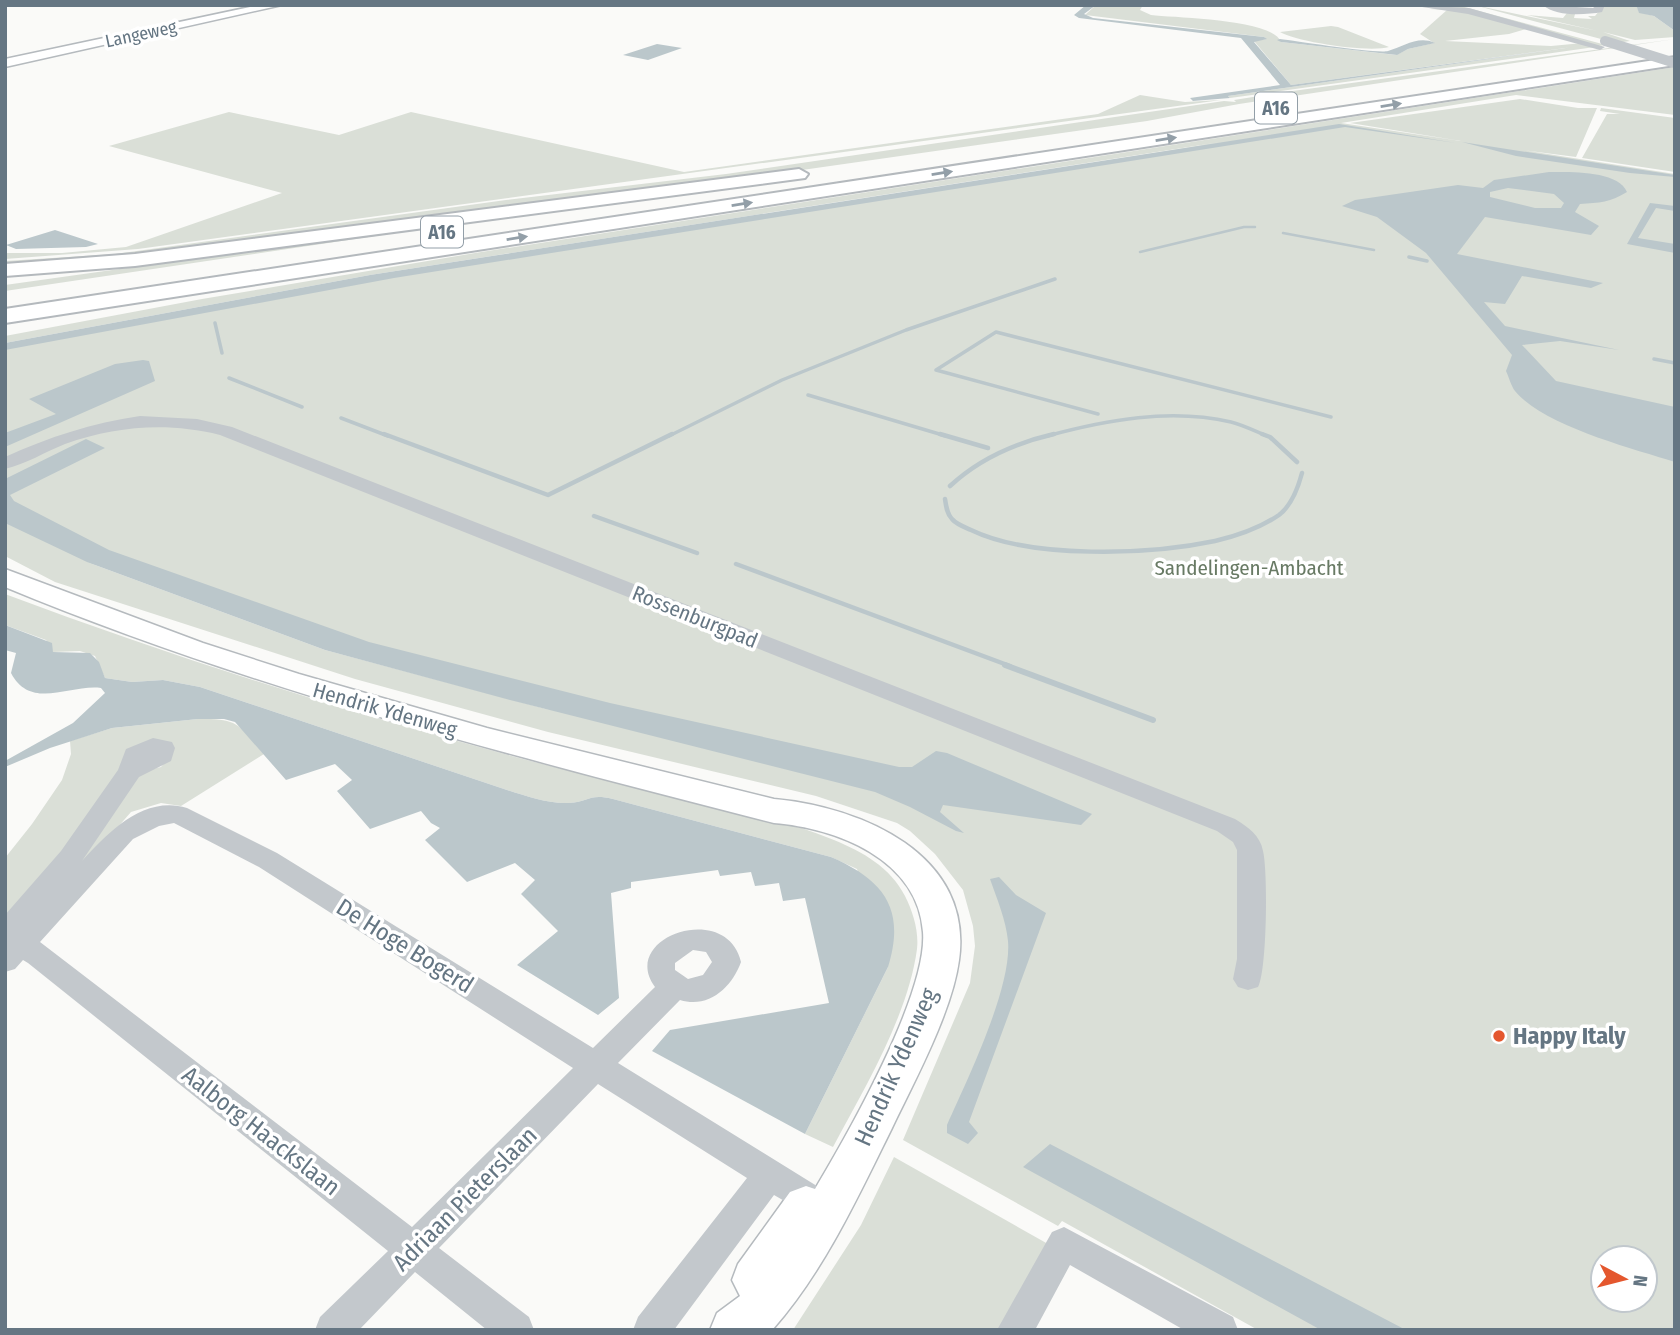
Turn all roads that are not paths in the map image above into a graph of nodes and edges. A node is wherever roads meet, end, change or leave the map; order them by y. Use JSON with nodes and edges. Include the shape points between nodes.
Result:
{"nodes":[{"id":1,"x":276,"y":5,"type":"edge"},
{"id":2,"x":1413,"y":5,"type":"edge"},
{"id":3,"x":1467,"y":5,"type":"edge"},
{"id":4,"x":1533,"y":5,"type":"edge"},
{"id":5,"x":1601,"y":5,"type":"edge"},
{"id":6,"x":1548,"y":7,"type":"edge"},
{"id":7,"x":1602,"y":44,"type":"junction"},
{"id":8,"x":1674,"y":59,"type":"edge"},
{"id":9,"x":5,"y":63,"type":"edge"},
{"id":10,"x":878,"y":167,"type":"junction"},
{"id":11,"x":274,"y":242,"type":"junction"},
{"id":12,"x":450,"y":248,"type":"junction"},
{"id":13,"x":5,"y":270,"type":"edge"},
{"id":14,"x":5,"y":282,"type":"edge"},
{"id":15,"x":5,"y":297,"type":"edge"},
{"id":16,"x":5,"y":316,"type":"edge"},
{"id":17,"x":5,"y":330,"type":"edge"},
{"id":18,"x":5,"y":464,"type":"edge"},
{"id":19,"x":5,"y":577,"type":"edge"},
{"id":20,"x":130,"y":771,"type":"dead end"},
{"id":21,"x":10,"y":944,"type":"edge"},
{"id":22,"x":1248,"y":979,"type":"dead end"},
{"id":23,"x":674,"y":987,"type":"dead end"},
{"id":24,"x":596,"y":1067,"type":"junction"},
{"id":25,"x":769,"y":1175,"type":"junction"},
{"id":26,"x":817,"y":1205,"type":"junction"},
{"id":27,"x":414,"y":1251,"type":"junction"},
{"id":28,"x":333,"y":1330,"type":"edge"},
{"id":29,"x":516,"y":1330,"type":"edge"},
{"id":30,"x":651,"y":1330,"type":"edge"},
{"id":31,"x":733,"y":1330,"type":"edge"},
{"id":32,"x":1015,"y":1330,"type":"edge"},
{"id":33,"x":1220,"y":1330,"type":"edge"}],
"edges":[{"from":1,"to":9,"type":"main road","name":"Langeweg"},
{"from":2,"to":7,"type":"street","via":[[1469,11]]},
{"from":3,"to":7,"type":"street"},
{"from":4,"to":6,"type":"street"},
{"from":5,"to":6,"type":"street","via":[[1596,11]]},
{"from":7,"to":8,"type":"street","bridge":true},
{"from":8,"to":10,"type":"highway","number":"A16"},
{"from":12,"to":8,"type":"highway","number":"A16","one_way":true},
{"from":10,"to":11,"type":"highway","number":"A16","via":[[738,180]]},
{"from":10,"to":15,"type":"highway","number":"A16"},
{"from":11,"to":13,"type":"highway","number":"A16","via":[[89,265]]},
{"from":11,"to":14,"type":"highway","number":"A16"},
{"from":12,"to":16,"type":"highway","number":"A16"},
{"from":12,"to":17,"type":"highway","number":"A16","via":[[407,260]]},
{"from":18,"to":22,"type":"street","name":"Rossenburgpad","via":[[102,427],[145,420],[200,423],[1226,825],[1243,836],[1250,850]]},
{"from":19,"to":26,"type":"main road","name":"Hendrik Ydenweg","via":[[156,638],[291,682],[477,737],[774,811],[873,851],[907,883],[920,909],[924,960],[879,1077]]},
{"from":20,"to":21,"type":"street"},
{"from":21,"to":24,"type":"street","name":"De Hoge Bogerd","via":[[124,833],[143,820],[178,814],[268,860]]},
{"from":21,"to":27,"type":"street","name":"Aalborg Haackslaan"},
{"from":23,"to":24,"type":"street","name":"Adriaan Pieterslaan"},
{"from":24,"to":25,"type":"street","name":"De Hoge Bogerd"},
{"from":24,"to":27,"type":"street","name":"Adriaan Pieterslaan"},
{"from":25,"to":26,"type":"street","name":"De Hoge Bogerd"},
{"from":25,"to":30,"type":"street"},
{"from":26,"to":31,"type":"main road","name":"Hendrik Ydenweg","via":[[799,1254],[757,1312]]},
{"from":27,"to":28,"type":"street","name":"Adriaan Pieterslaan"},
{"from":27,"to":29,"type":"street","name":"Aalborg Haackslaan"},
{"from":32,"to":33,"type":"street","via":[[1064,1243]]}]}
